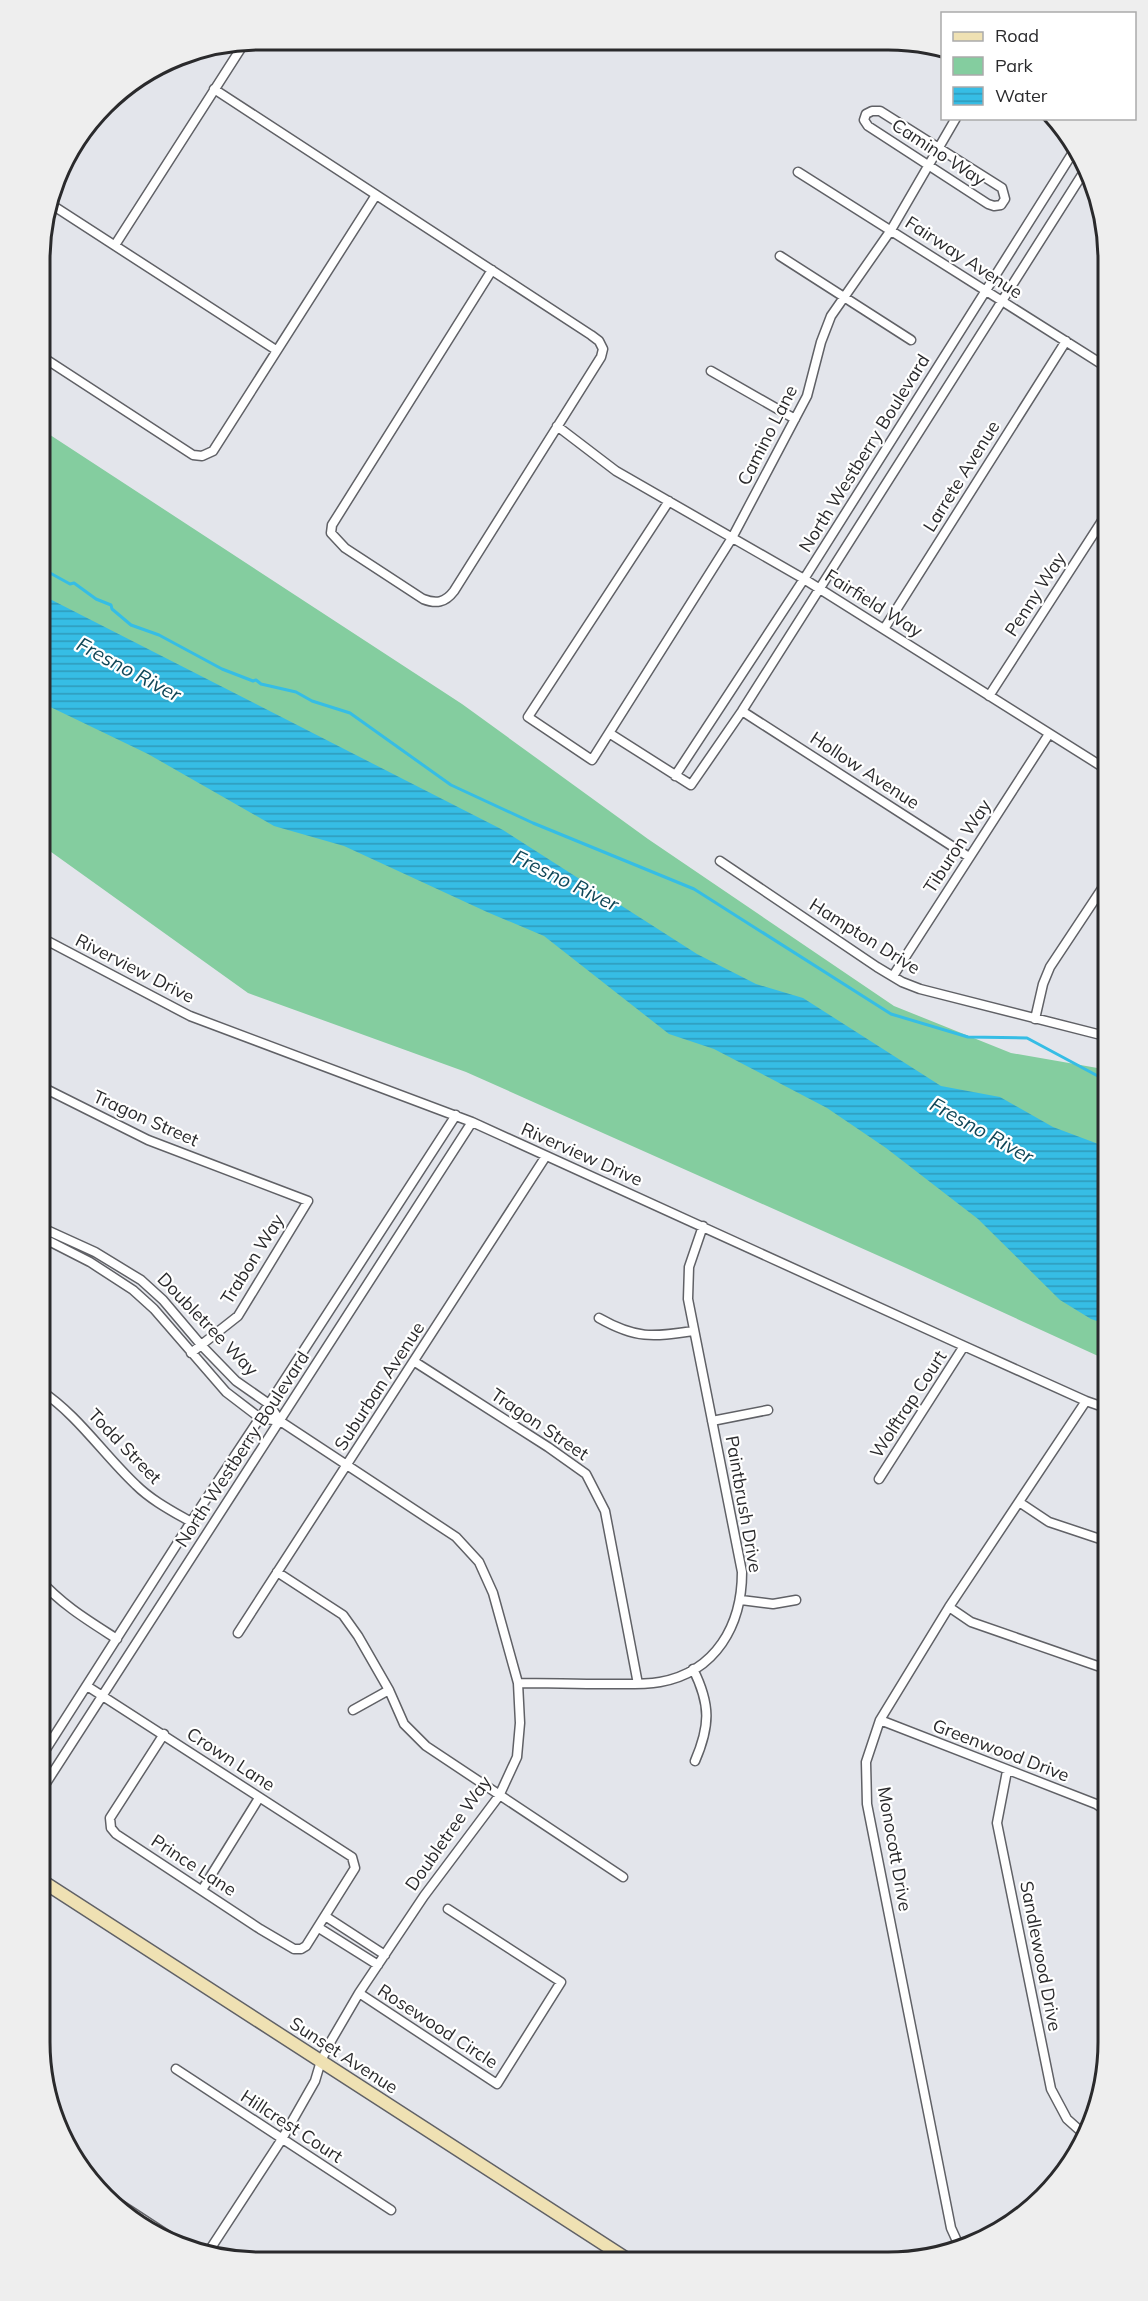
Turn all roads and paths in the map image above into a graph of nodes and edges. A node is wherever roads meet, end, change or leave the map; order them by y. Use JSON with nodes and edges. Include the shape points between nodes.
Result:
{"nodes":[{"id":1,"x":238,"y":51,"type":"edge"},
{"id":2,"x":214,"y":89,"type":"junction"},
{"id":3,"x":955,"y":120,"type":"edge"},
{"id":4,"x":939,"y":148,"type":"junction"},
{"id":5,"x":1071,"y":156,"type":"edge"},
{"id":6,"x":929,"y":166,"type":"junction"},
{"id":7,"x":798,"y":172,"type":"dead end"},
{"id":8,"x":1081,"y":177,"type":"edge"},
{"id":9,"x":375,"y":195,"type":"junction"},
{"id":10,"x":56,"y":208,"type":"edge"},
{"id":11,"x":891,"y":230,"type":"junction"},
{"id":12,"x":115,"y":245,"type":"junction"},
{"id":13,"x":780,"y":256,"type":"dead end"},
{"id":14,"x":492,"y":270,"type":"junction"},
{"id":15,"x":985,"y":291,"type":"junction"},
{"id":16,"x":843,"y":296,"type":"junction"},
{"id":17,"x":1002,"y":301,"type":"junction"},
{"id":18,"x":910,"y":340,"type":"dead end"},
{"id":19,"x":1066,"y":341,"type":"junction"},
{"id":20,"x":276,"y":350,"type":"junction"},
{"id":21,"x":50,"y":362,"type":"edge"},
{"id":22,"x":1098,"y":362,"type":"edge"},
{"id":23,"x":711,"y":371,"type":"dead end"},
{"id":24,"x":795,"y":419,"type":"junction"},
{"id":25,"x":557,"y":426,"type":"junction"},
{"id":26,"x":669,"y":501,"type":"junction"},
{"id":27,"x":1098,"y":527,"type":"edge"},
{"id":28,"x":732,"y":538,"type":"junction"},
{"id":29,"x":804,"y":579,"type":"junction"},
{"id":30,"x":820,"y":589,"type":"junction"},
{"id":31,"x":884,"y":629,"type":"junction"},
{"id":32,"x":989,"y":696,"type":"junction"},
{"id":33,"x":742,"y":711,"type":"junction"},
{"id":34,"x":609,"y":733,"type":"junction"},
{"id":35,"x":1049,"y":734,"type":"junction"},
{"id":36,"x":1098,"y":764,"type":"edge"},
{"id":37,"x":675,"y":776,"type":"junction"},
{"id":38,"x":969,"y":857,"type":"junction"},
{"id":39,"x":720,"y":861,"type":"dead end"},
{"id":40,"x":1098,"y":895,"type":"edge"},
{"id":41,"x":50,"y":942,"type":"edge"},
{"id":42,"x":893,"y":976,"type":"junction"},
{"id":43,"x":1035,"y":1018,"type":"junction"},
{"id":44,"x":1098,"y":1034,"type":"edge"},
{"id":45,"x":50,"y":1091,"type":"edge"},
{"id":46,"x":456,"y":1115,"type":"junction"},
{"id":47,"x":472,"y":1122,"type":"junction"},
{"id":48,"x":546,"y":1156,"type":"junction"},
{"id":49,"x":308,"y":1201,"type":"joint"},
{"id":50,"x":703,"y":1226,"type":"junction"},
{"id":51,"x":50,"y":1231,"type":"edge"},
{"id":52,"x":50,"y":1242,"type":"edge"},
{"id":53,"x":599,"y":1318,"type":"dead end"},
{"id":54,"x":693,"y":1331,"type":"junction"},
{"id":55,"x":202,"y":1346,"type":"junction"},
{"id":56,"x":964,"y":1347,"type":"junction"},
{"id":57,"x":191,"y":1353,"type":"junction"},
{"id":58,"x":415,"y":1362,"type":"junction"},
{"id":59,"x":50,"y":1397,"type":"edge"},
{"id":60,"x":1086,"y":1401,"type":"junction"},
{"id":61,"x":269,"y":1404,"type":"junction"},
{"id":62,"x":1098,"y":1405,"type":"edge"},
{"id":63,"x":768,"y":1410,"type":"dead end"},
{"id":64,"x":260,"y":1418,"type":"junction"},
{"id":65,"x":280,"y":1421,"type":"junction"},
{"id":66,"x":712,"y":1421,"type":"junction"},
{"id":67,"x":347,"y":1465,"type":"junction"},
{"id":68,"x":879,"y":1479,"type":"dead end"},
{"id":69,"x":1019,"y":1502,"type":"junction"},
{"id":70,"x":190,"y":1522,"type":"junction"},
{"id":71,"x":1098,"y":1538,"type":"edge"},
{"id":72,"x":277,"y":1572,"type":"junction"},
{"id":73,"x":50,"y":1592,"type":"edge"},
{"id":74,"x":741,"y":1600,"type":"junction"},
{"id":75,"x":796,"y":1600,"type":"dead end"},
{"id":76,"x":949,"y":1607,"type":"junction"},
{"id":77,"x":238,"y":1633,"type":"dead end"},
{"id":78,"x":117,"y":1640,"type":"junction"},
{"id":79,"x":1098,"y":1666,"type":"edge"},
{"id":80,"x":693,"y":1669,"type":"junction"},
{"id":81,"x":518,"y":1683,"type":"junction"},
{"id":82,"x":638,"y":1684,"type":"junction"},
{"id":83,"x":87,"y":1686,"type":"junction"},
{"id":84,"x":389,"y":1690,"type":"junction"},
{"id":85,"x":103,"y":1697,"type":"junction"},
{"id":86,"x":354,"y":1710,"type":"dead end"},
{"id":87,"x":880,"y":1720,"type":"junction"},
{"id":88,"x":164,"y":1734,"type":"junction"},
{"id":89,"x":50,"y":1743,"type":"edge"},
{"id":90,"x":694,"y":1761,"type":"dead end"},
{"id":91,"x":1007,"y":1771,"type":"junction"},
{"id":92,"x":50,"y":1777,"type":"edge"},
{"id":93,"x":498,"y":1796,"type":"junction"},
{"id":94,"x":259,"y":1798,"type":"junction"},
{"id":95,"x":1098,"y":1806,"type":"edge"},
{"id":96,"x":623,"y":1877,"type":"dead end"},
{"id":97,"x":50,"y":1885,"type":"edge"},
{"id":98,"x":202,"y":1890,"type":"junction"},
{"id":99,"x":450,"y":1910,"type":"dead end"},
{"id":100,"x":325,"y":1917,"type":"junction"},
{"id":101,"x":319,"y":1928,"type":"junction"},
{"id":102,"x":385,"y":1955,"type":"junction"},
{"id":103,"x":378,"y":1965,"type":"junction"},
{"id":104,"x":359,"y":1993,"type":"junction"},
{"id":105,"x":321,"y":2061,"type":"junction"},
{"id":106,"x":176,"y":2069,"type":"dead end"},
{"id":107,"x":1079,"y":2130,"type":"edge"},
{"id":108,"x":282,"y":2139,"type":"junction"},
{"id":109,"x":391,"y":2210,"type":"dead end"},
{"id":110,"x":956,"y":2240,"type":"edge"},
{"id":111,"x":212,"y":2246,"type":"edge"},
{"id":112,"x":616,"y":2252,"type":"edge"}],
"edges":[{"from":1,"to":2,"type":"street"},
{"from":2,"to":9,"type":"street"},
{"from":2,"to":12,"type":"street"},
{"from":3,"to":4,"type":"street","name":"Camino Lane"},
{"from":4,"to":6,"type":"street","name":"Camino Lane"},
{"from":4,"to":6,"type":"street","name":"Camino Way","via":[[880,111],[866,114],[868,126]]},
{"from":4,"to":6,"type":"street","name":"Camino Way","via":[[1002,188],[1005,199],[1001,205],[988,204]]},
{"from":5,"to":15,"type":"street","name":"North Westberry Boulevard"},
{"from":6,"to":11,"type":"street","name":"Camino Lane"},
{"from":7,"to":11,"type":"street","name":"Fairway Avenue"},
{"from":8,"to":17,"type":"street","name":"North Westberry Boulevard"},
{"from":9,"to":14,"type":"street"},
{"from":9,"to":20,"type":"street"},
{"from":10,"to":12,"type":"street"},
{"from":11,"to":15,"type":"street","name":"Fairway Avenue"},
{"from":11,"to":16,"type":"street","name":"Camino Lane"},
{"from":12,"to":20,"type":"street"},
{"from":13,"to":16,"type":"street"},
{"from":14,"to":25,"type":"street","via":[[591,335],[603,349]]},
{"from":14,"to":25,"type":"street","via":[[336,516],[331,533],[345,548],[423,599],[432,603],[448,599]]},
{"from":15,"to":17,"type":"street","name":"Fairway Avenue"},
{"from":15,"to":29,"type":"street","name":"North Westberry Boulevard"},
{"from":16,"to":18,"type":"street"},
{"from":16,"to":24,"type":"street","name":"Camino Lane","via":[[831,316],[807,396]]},
{"from":17,"to":19,"type":"street","name":"Fairway Avenue"},
{"from":17,"to":30,"type":"street","name":"North Westberry Boulevard"},
{"from":19,"to":22,"type":"street","name":"Fairway Avenue"},
{"from":19,"to":31,"type":"street","name":"Larrete Avenue"},
{"from":20,"to":21,"type":"street","via":[[213,451],[202,456],[193,455]]},
{"from":23,"to":24,"type":"street"},
{"from":24,"to":28,"type":"street","name":"Camino Lane"},
{"from":25,"to":26,"type":"street","name":"Fairfield Way","via":[[616,471]]},
{"from":26,"to":28,"type":"street","name":"Fairfield Way"},
{"from":26,"to":34,"type":"street","name":"Camino Lane","via":[[528,717],[592,760]]},
{"from":27,"to":32,"type":"street","name":"Penny Way"},
{"from":28,"to":29,"type":"street","name":"Fairfield Way"},
{"from":28,"to":34,"type":"street","name":"Camino Lane"},
{"from":29,"to":30,"type":"street","name":"Fairfield Way"},
{"from":29,"to":37,"type":"street","name":"North Westberry Boulevard"},
{"from":30,"to":31,"type":"street","name":"Fairfield Way"},
{"from":30,"to":33,"type":"street","name":"North Westberry Boulevard"},
{"from":31,"to":32,"type":"street","name":"Fairfield Way"},
{"from":32,"to":35,"type":"street","name":"Fairfield Way"},
{"from":33,"to":37,"type":"street","name":"North Westberry Boulevard","via":[[691,785]]},
{"from":33,"to":38,"type":"street","name":"Hollow Avenue"},
{"from":34,"to":37,"type":"street"},
{"from":35,"to":36,"type":"street","name":"Fairfield Way"},
{"from":35,"to":38,"type":"street","name":"Tiburon Way"},
{"from":38,"to":42,"type":"street","name":"Tiburon Way"},
{"from":39,"to":42,"type":"street","name":"Hampton Drive"},
{"from":40,"to":43,"type":"street","via":[[1050,967]]},
{"from":41,"to":46,"type":"street","name":"Riverview Drive","via":[[190,1016]]},
{"from":42,"to":43,"type":"street","name":"Hampton Drive","via":[[920,989]]},
{"from":43,"to":44,"type":"street","name":"Hampton Drive"},
{"from":45,"to":49,"type":"street","name":"Tragon Street","via":[[148,1140]]},
{"from":46,"to":47,"type":"street","name":"Riverview Drive"},
{"from":46,"to":61,"type":"street","name":"North Westberry Boulevard"},
{"from":47,"to":48,"type":"street","name":"Riverview Drive"},
{"from":47,"to":65,"type":"street","name":"North Westberry Boulevard"},
{"from":48,"to":50,"type":"street","name":"Riverview Drive"},
{"from":48,"to":58,"type":"street","name":"Suburban Avenue"},
{"from":49,"to":55,"type":"street","name":"Trabon Way","via":[[238,1316]]},
{"from":50,"to":54,"type":"street","name":"Paintbrush Drive","via":[[689,1267]]},
{"from":50,"to":56,"type":"street","name":"Riverview Drive"},
{"from":51,"to":55,"type":"street","name":"Doubletree Way","via":[[95,1251],[141,1280],[164,1300]]},
{"from":52,"to":57,"type":"street","name":"Doubletree Way","via":[[133,1290]]},
{"from":53,"to":54,"type":"street","via":[[628,1333],[642,1335]]},
{"from":54,"to":66,"type":"street","name":"Paintbrush Drive"},
{"from":55,"to":57,"type":"street","name":"Trabon Way"},
{"from":55,"to":61,"type":"street","name":"Doubletree Way","via":[[236,1381]]},
{"from":56,"to":60,"type":"street","name":"Riverview Drive"},
{"from":56,"to":68,"type":"street","name":"Wolftrap Court"},
{"from":57,"to":64,"type":"street","name":"Doubletree Way","via":[[226,1392]]},
{"from":58,"to":67,"type":"street","name":"Suburban Avenue"},
{"from":58,"to":82,"type":"street","name":"Tragon Street","via":[[586,1474],[605,1511]]},
{"from":59,"to":70,"type":"street","name":"Todd Street","via":[[138,1487]]},
{"from":60,"to":62,"type":"street","name":"Riverview Drive"},
{"from":60,"to":69,"type":"street","name":"Monocott Drive"},
{"from":61,"to":64,"type":"street","name":"North Westberry Boulevard"},
{"from":61,"to":65,"type":"street","name":"Doubletree Way"},
{"from":63,"to":66,"type":"street"},
{"from":64,"to":65,"type":"street","name":"Doubletree Way"},
{"from":64,"to":70,"type":"street","name":"North Westberry Boulevard"},
{"from":65,"to":67,"type":"street","name":"Doubletree Way"},
{"from":65,"to":85,"type":"street","name":"North Westberry Boulevard"},
{"from":66,"to":74,"type":"street","name":"Paintbrush Drive","via":[[742,1572]]},
{"from":67,"to":72,"type":"street","name":"Suburban Avenue"},
{"from":67,"to":81,"type":"street","name":"Doubletree Way","via":[[456,1537],[479,1562],[493,1593]]},
{"from":69,"to":71,"type":"street","via":[[1049,1522]]},
{"from":69,"to":76,"type":"street","name":"Monocott Drive"},
{"from":70,"to":78,"type":"street","name":"North Westberry Boulevard"},
{"from":72,"to":77,"type":"street","name":"Suburban Avenue"},
{"from":72,"to":84,"type":"street","via":[[343,1615]]},
{"from":73,"to":78,"type":"street"},
{"from":74,"to":75,"type":"street","via":[[773,1604]]},
{"from":74,"to":80,"type":"street","name":"Paintbrush Drive","via":[[728,1635],[716,1651]]},
{"from":76,"to":79,"type":"street","via":[[971,1622]]},
{"from":76,"to":87,"type":"street","name":"Monocott Drive"},
{"from":78,"to":83,"type":"street","name":"North Westberry Boulevard"},
{"from":80,"to":82,"type":"street","name":"Paintbrush Drive","via":[[676,1678]]},
{"from":80,"to":90,"type":"street","via":[[706,1699],[707,1715],[703,1743]]},
{"from":81,"to":82,"type":"street","name":"Paintbrush Drive"},
{"from":81,"to":93,"type":"street","name":"Doubletree Way","via":[[517,1757]]},
{"from":83,"to":85,"type":"street","name":"Crown Lane"},
{"from":83,"to":89,"type":"street","name":"North Westberry Boulevard"},
{"from":84,"to":86,"type":"street"},
{"from":84,"to":93,"type":"street","via":[[404,1724],[426,1746]]},
{"from":85,"to":88,"type":"street","name":"Crown Lane"},
{"from":85,"to":92,"type":"street","name":"North Westberry Boulevard"},
{"from":87,"to":91,"type":"street","name":"Greenwood Drive"},
{"from":87,"to":110,"type":"street","name":"Monocott Drive","via":[[866,1762],[867,1804]]},
{"from":88,"to":94,"type":"street","name":"Crown Lane"},
{"from":88,"to":98,"type":"street","name":"Prince Lane","via":[[110,1818],[111,1828]]},
{"from":91,"to":95,"type":"street","name":"Greenwood Drive"},
{"from":91,"to":107,"type":"street","name":"Sandlewood Drive","via":[[997,1823],[1051,2089],[1067,2119]]},
{"from":93,"to":96,"type":"street"},
{"from":93,"to":102,"type":"street","name":"Doubletree Way"},
{"from":94,"to":98,"type":"street"},
{"from":94,"to":100,"type":"street","name":"Crown Lane","via":[[347,1852],[354,1862],[355,1868]]},
{"from":97,"to":105,"type":"main road","name":"Sunset Avenue"},
{"from":98,"to":101,"type":"street","name":"Prince Lane","via":[[294,1948],[306,1946]]},
{"from":99,"to":104,"type":"street","name":"Rosewood Circle","via":[[561,1982],[497,2084]]},
{"from":100,"to":101,"type":"street"},
{"from":100,"to":102,"type":"street"},
{"from":101,"to":103,"type":"street"},
{"from":102,"to":103,"type":"street","name":"Doubletree Way"},
{"from":103,"to":104,"type":"street","name":"Doubletree Way"},
{"from":104,"to":105,"type":"street","name":"Doubletree Way"},
{"from":105,"to":108,"type":"street","name":"Doubletree Way","via":[[315,2081]]},
{"from":105,"to":112,"type":"main road","name":"Sunset Avenue"},
{"from":106,"to":108,"type":"street","name":"Hillcrest Court"},
{"from":108,"to":109,"type":"street","name":"Hillcrest Court"},
{"from":108,"to":111,"type":"street","name":"Doubletree Way"}]}
